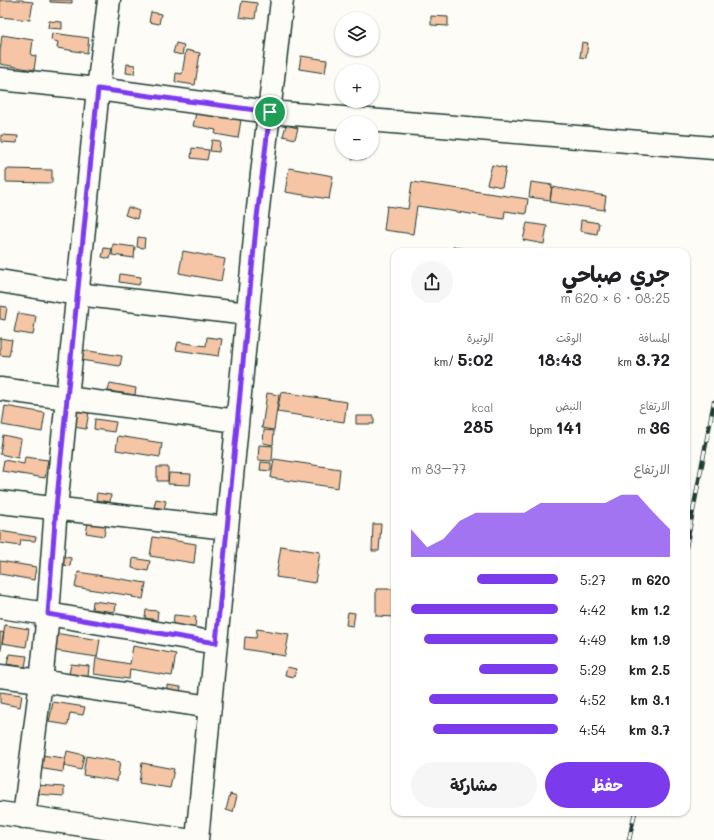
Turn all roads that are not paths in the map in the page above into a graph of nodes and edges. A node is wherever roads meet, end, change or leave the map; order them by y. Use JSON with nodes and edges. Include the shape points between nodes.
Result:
{"nodes":[{"id":1,"x":109,"y":0,"type":"edge"},
{"id":2,"x":282,"y":0,"type":"edge"},
{"id":3,"x":0,"y":79,"type":"edge"},
{"id":4,"x":98,"y":89,"type":"junction"},
{"id":5,"x":270,"y":112,"type":"junction"},
{"id":6,"x":714,"y":148,"type":"edge"},
{"id":7,"x":0,"y":281,"type":"edge"},
{"id":8,"x":77,"y":294,"type":"junction"},
{"id":9,"x":248,"y":314,"type":"junction"},
{"id":10,"x":0,"y":389,"type":"edge"},
{"id":11,"x":67,"y":398,"type":"junction"},
{"id":12,"x":238,"y":421,"type":"junction"},
{"id":13,"x":0,"y":502,"type":"edge"},
{"id":14,"x":56,"y":508,"type":"junction"},
{"id":15,"x":227,"y":528,"type":"junction"},
{"id":16,"x":0,"y":607,"type":"edge"},
{"id":17,"x":48,"y":614,"type":"junction"},
{"id":18,"x":216,"y":643,"type":"junction"},
{"id":19,"x":0,"y":676,"type":"edge"},
{"id":20,"x":41,"y":681,"type":"junction"},
{"id":21,"x":210,"y":707,"type":"junction"},
{"id":22,"x":0,"y":813,"type":"edge"},
{"id":23,"x":24,"y":817,"type":"junction"},
{"id":24,"x":185,"y":840,"type":"edge"},
{"id":25,"x":197,"y":840,"type":"edge"}],
"edges":[{"from":1,"to":4,"type":"street"},
{"from":2,"to":5,"type":"street"},
{"from":3,"to":4,"type":"street"},
{"from":4,"to":5,"type":"street"},
{"from":4,"to":8,"type":"street"},
{"from":5,"to":6,"type":"street"},
{"from":5,"to":9,"type":"street"},
{"from":7,"to":8,"type":"street"},
{"from":8,"to":9,"type":"street"},
{"from":8,"to":11,"type":"street"},
{"from":9,"to":12,"type":"street"},
{"from":10,"to":11,"type":"street"},
{"from":11,"to":12,"type":"street"},
{"from":11,"to":14,"type":"street"},
{"from":12,"to":15,"type":"street"},
{"from":13,"to":14,"type":"street"},
{"from":14,"to":15,"type":"street"},
{"from":14,"to":17,"type":"street"},
{"from":15,"to":18,"type":"street"},
{"from":16,"to":17,"type":"street"},
{"from":17,"to":18,"type":"street"},
{"from":17,"to":20,"type":"street"},
{"from":18,"to":21,"type":"street"},
{"from":19,"to":20,"type":"street"},
{"from":20,"to":21,"type":"street"},
{"from":20,"to":23,"type":"street"},
{"from":21,"to":25,"type":"street"},
{"from":22,"to":23,"type":"street"},
{"from":23,"to":24,"type":"street"}]}
